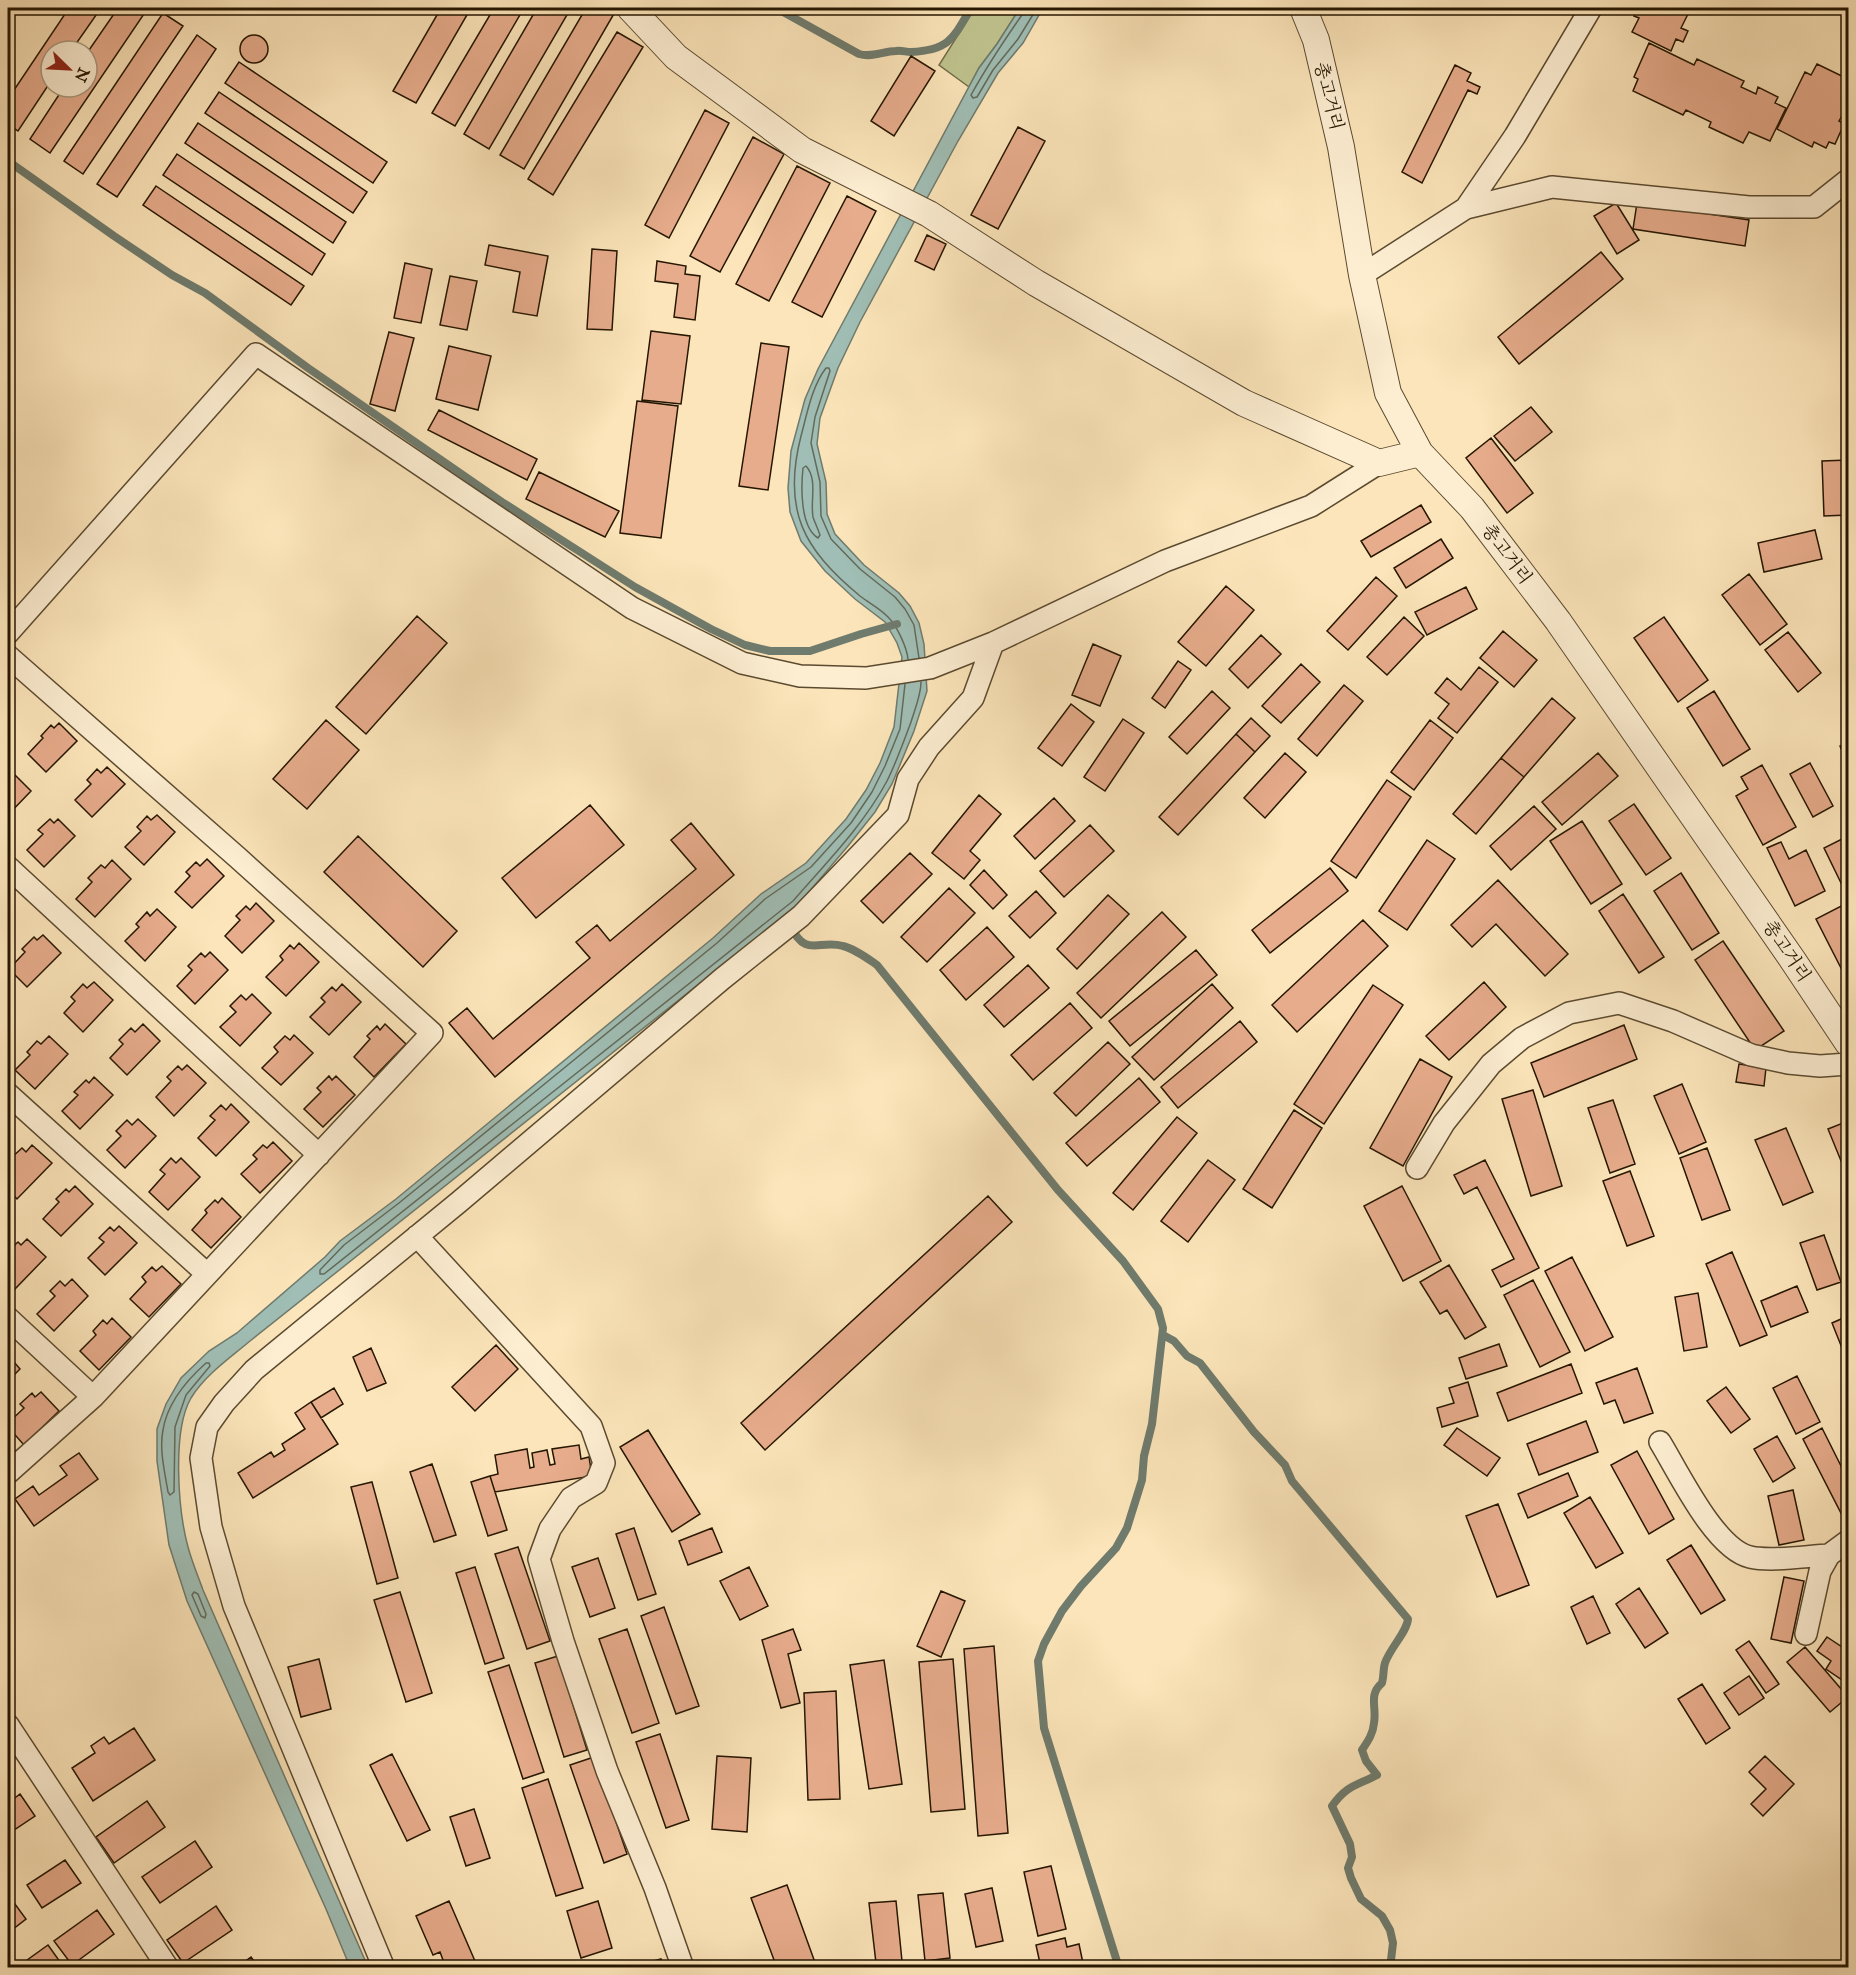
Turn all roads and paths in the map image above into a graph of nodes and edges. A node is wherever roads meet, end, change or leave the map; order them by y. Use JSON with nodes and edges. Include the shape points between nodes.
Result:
{"nodes":[{"id":1,"x":630,"y":8,"type":"edge"},
{"id":2,"x":1302,"y":8,"type":"edge"},
{"id":3,"x":1591,"y":8,"type":"edge"},
{"id":4,"x":1848,"y":180,"type":"edge"},
{"id":5,"x":1466,"y":208,"type":"junction"},
{"id":6,"x":1362,"y":275,"type":"junction"},
{"id":7,"x":1420,"y":453,"type":"junction"},
{"id":8,"x":1379,"y":463,"type":"junction"},
{"id":9,"x":8,"y":633,"type":"edge"},
{"id":10,"x":993,"y":643,"type":"junction"},
{"id":11,"x":8,"y":656,"type":"edge"},
{"id":12,"x":8,"y":867,"type":"edge"},
{"id":13,"x":1848,"y":1043,"type":"edge"},
{"id":14,"x":1848,"y":1064,"type":"edge"},
{"id":15,"x":8,"y":1094,"type":"edge"},
{"id":16,"x":319,"y":1155,"type":"junction"},
{"id":17,"x":1417,"y":1168,"type":"dead end"},
{"id":18,"x":417,"y":1236,"type":"junction"},
{"id":19,"x":207,"y":1274,"type":"junction"},
{"id":20,"x":8,"y":1318,"type":"edge"},
{"id":21,"x":93,"y":1397,"type":"junction"},
{"id":22,"x":1660,"y":1442,"type":"dead end"},
{"id":23,"x":8,"y":1473,"type":"edge"},
{"id":24,"x":1848,"y":1541,"type":"edge"},
{"id":25,"x":1829,"y":1555,"type":"junction"},
{"id":26,"x":1806,"y":1634,"type":"dead end"},
{"id":27,"x":8,"y":1725,"type":"edge"},
{"id":28,"x":168,"y":1968,"type":"edge"},
{"id":29,"x":384,"y":1968,"type":"edge"},
{"id":30,"x":683,"y":1968,"type":"edge"}],
"edges":[{"from":1,"to":8,"type":"street","via":[[676,57],[802,150],[929,214],[1036,283],[1244,404]]},
{"from":2,"to":6,"type":"street","name":"총고거리","via":[[1316,40],[1341,147]]},
{"from":3,"to":5,"type":"street","via":[[1515,136]]},
{"from":4,"to":5,"type":"street","via":[[1814,207],[1749,207],[1551,186]]},
{"from":5,"to":6,"type":"street"},
{"from":6,"to":7,"type":"street","name":"총고거리","via":[[1388,393]]},
{"from":7,"to":8,"type":"street"},
{"from":7,"to":13,"type":"street","name":"총고거리","via":[[1472,508],[1558,621]]},
{"from":8,"to":10,"type":"street","via":[[1311,506],[1165,561]]},
{"from":9,"to":10,"type":"street","via":[[256,354],[642,613],[742,663],[800,676],[866,678],[930,668]]},
{"from":10,"to":18,"type":"street","via":[[973,698],[929,747],[908,779],[898,815],[801,916]]},
{"from":11,"to":16,"type":"street","via":[[432,1034]]},
{"from":12,"to":16,"type":"street"},
{"from":14,"to":17,"type":"street","via":[[1820,1066],[1752,1055],[1619,1003],[1569,1014],[1522,1038],[1491,1064],[1444,1123]]},
{"from":15,"to":19,"type":"street"},
{"from":16,"to":19,"type":"street"},
{"from":18,"to":29,"type":"street","via":[[254,1370],[207,1428],[201,1458],[212,1527],[234,1606]]},
{"from":18,"to":30,"type":"street","via":[[591,1426],[604,1463],[596,1483],[571,1498],[550,1529],[539,1559],[607,1771],[656,1888]]},
{"from":19,"to":21,"type":"street"},
{"from":20,"to":21,"type":"street"},
{"from":21,"to":23,"type":"street"},
{"from":22,"to":25,"type":"street","via":[[1714,1530],[1729,1546],[1750,1557]]},
{"from":24,"to":25,"type":"street"},
{"from":25,"to":26,"type":"street","via":[[1820,1571]]},
{"from":27,"to":28,"type":"street"}]}
